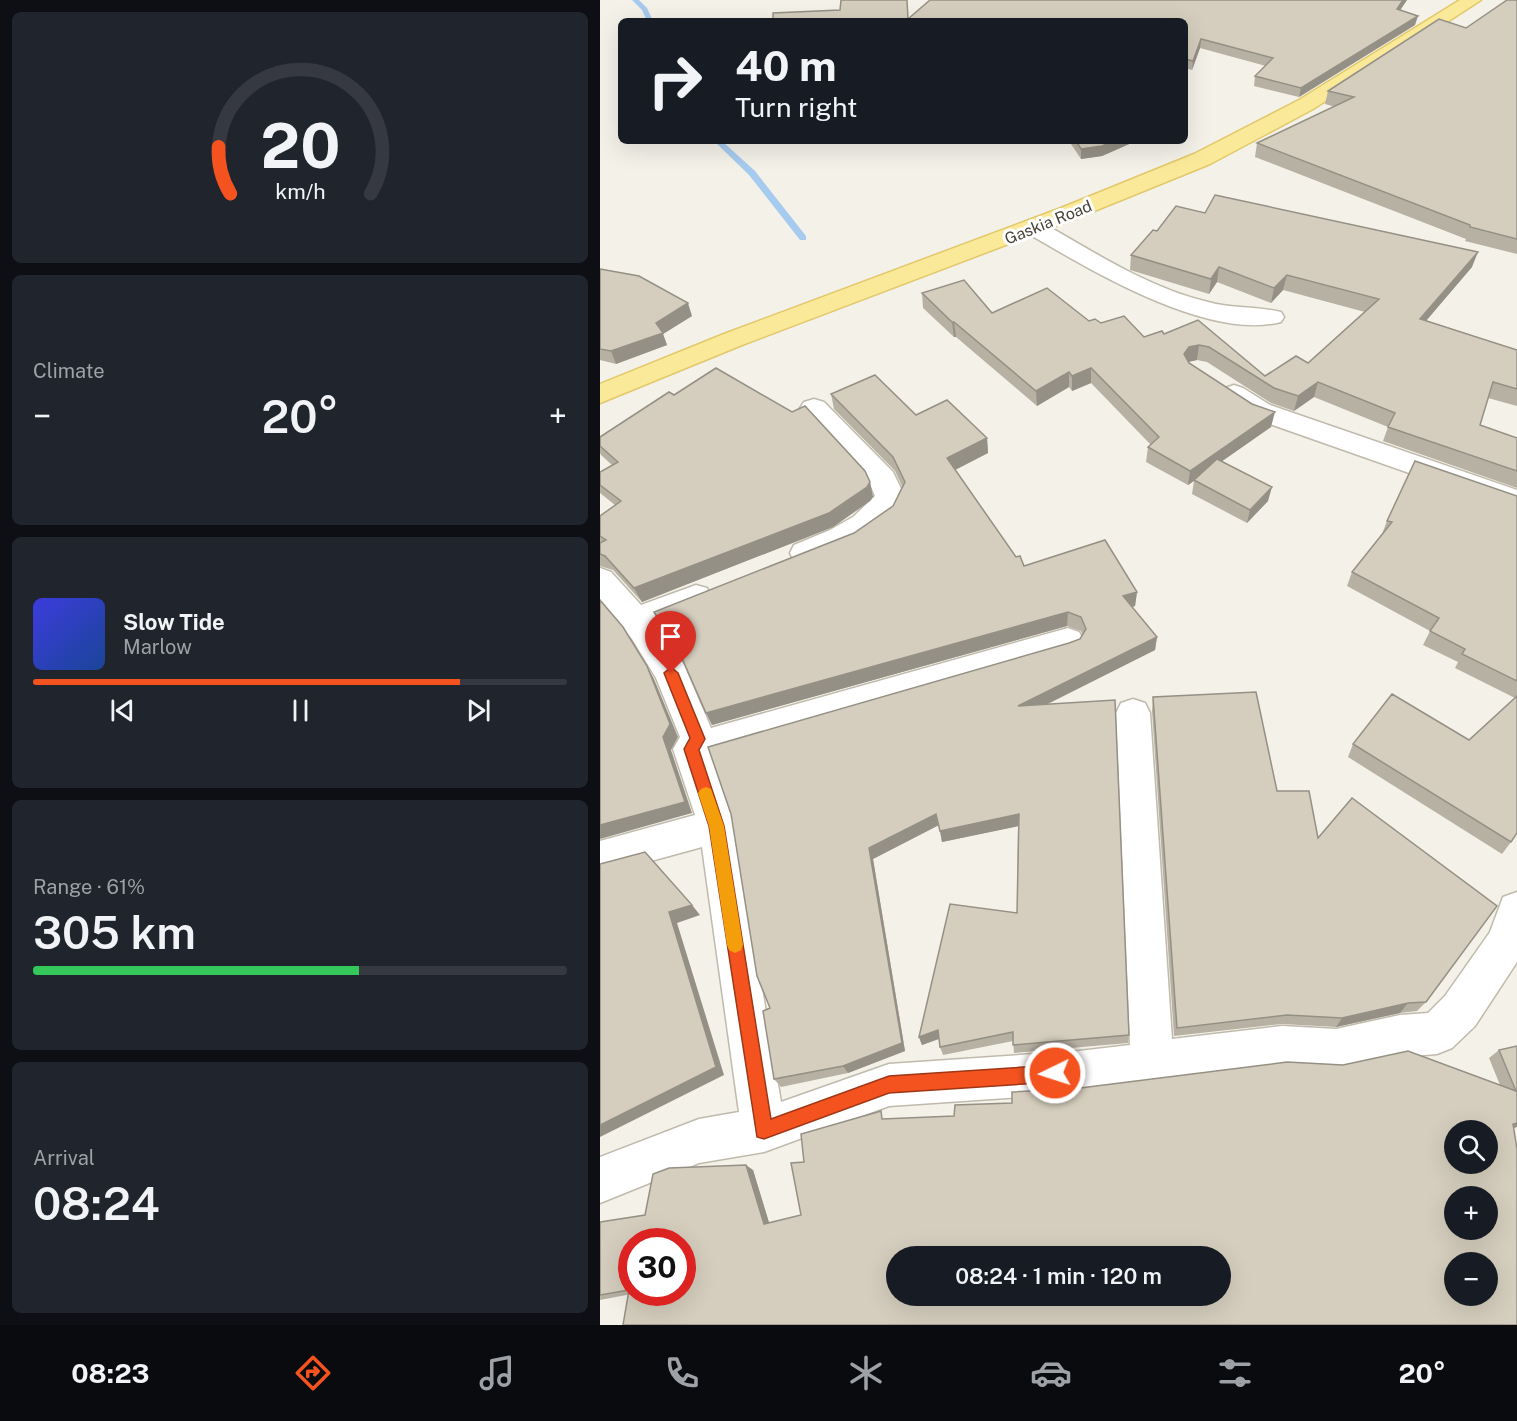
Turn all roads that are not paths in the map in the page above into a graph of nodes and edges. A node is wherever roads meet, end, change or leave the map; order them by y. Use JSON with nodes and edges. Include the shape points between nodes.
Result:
{"nodes":[{"id":1,"x":1472,"y":0,"type":"edge"},
{"id":2,"x":1035,"y":228,"type":"junction"},
{"id":3,"x":1272,"y":317,"type":"dead end"},
{"id":4,"x":1215,"y":382,"type":"edge"},
{"id":5,"x":600,"y":394,"type":"edge"},
{"id":6,"x":814,"y":408,"type":"dead end"},
{"id":7,"x":1517,"y":501,"type":"edge"},
{"id":8,"x":778,"y":564,"type":"edge"},
{"id":9,"x":600,"y":580,"type":"edge"},
{"id":10,"x":723,"y":586,"type":"edge"},
{"id":11,"x":635,"y":621,"type":"junction"},
{"id":12,"x":1068,"y":641,"type":"edge"},
{"id":13,"x":1133,"y":713,"type":"dead end"},
{"id":14,"x":691,"y":749,"type":"junction"},
{"id":15,"x":717,"y":826,"type":"junction"},
{"id":16,"x":600,"y":858,"type":"edge"},
{"id":17,"x":1514,"y":935,"type":"edge"},
{"id":18,"x":1152,"y":1064,"type":"junction"},
{"id":19,"x":764,"y":1130,"type":"junction"},
{"id":20,"x":600,"y":1180,"type":"edge"}],
"edges":[{"from":1,"to":2,"type":"main road","name":"Gaskia Road","via":[[1268,127],[1201,160]]},
{"from":2,"to":3,"type":"street","via":[[1143,287],[1188,304],[1227,315]]},
{"from":2,"to":5,"type":"main road","name":"Gaskia Road","via":[[691,355]]},
{"from":4,"to":7,"type":"street","via":[[1260,411]]},
{"from":6,"to":8,"type":"street","via":[[883,479],[890,497],[884,510],[845,537]]},
{"from":9,"to":11,"type":"street"},
{"from":10,"to":11,"type":"street"},
{"from":11,"to":14,"type":"street","via":[[671,673],[698,739]]},
{"from":12,"to":14,"type":"street"},
{"from":13,"to":18,"type":"street"},
{"from":14,"to":15,"type":"street"},
{"from":15,"to":16,"type":"street"},
{"from":15,"to":19,"type":"street"},
{"from":17,"to":18,"type":"street","via":[[1460,1011],[1437,1033],[1400,1036],[1336,1050],[1282,1047]]},
{"from":18,"to":19,"type":"street","via":[[889,1084]]},
{"from":19,"to":20,"type":"street","via":[[699,1141]]}]}
